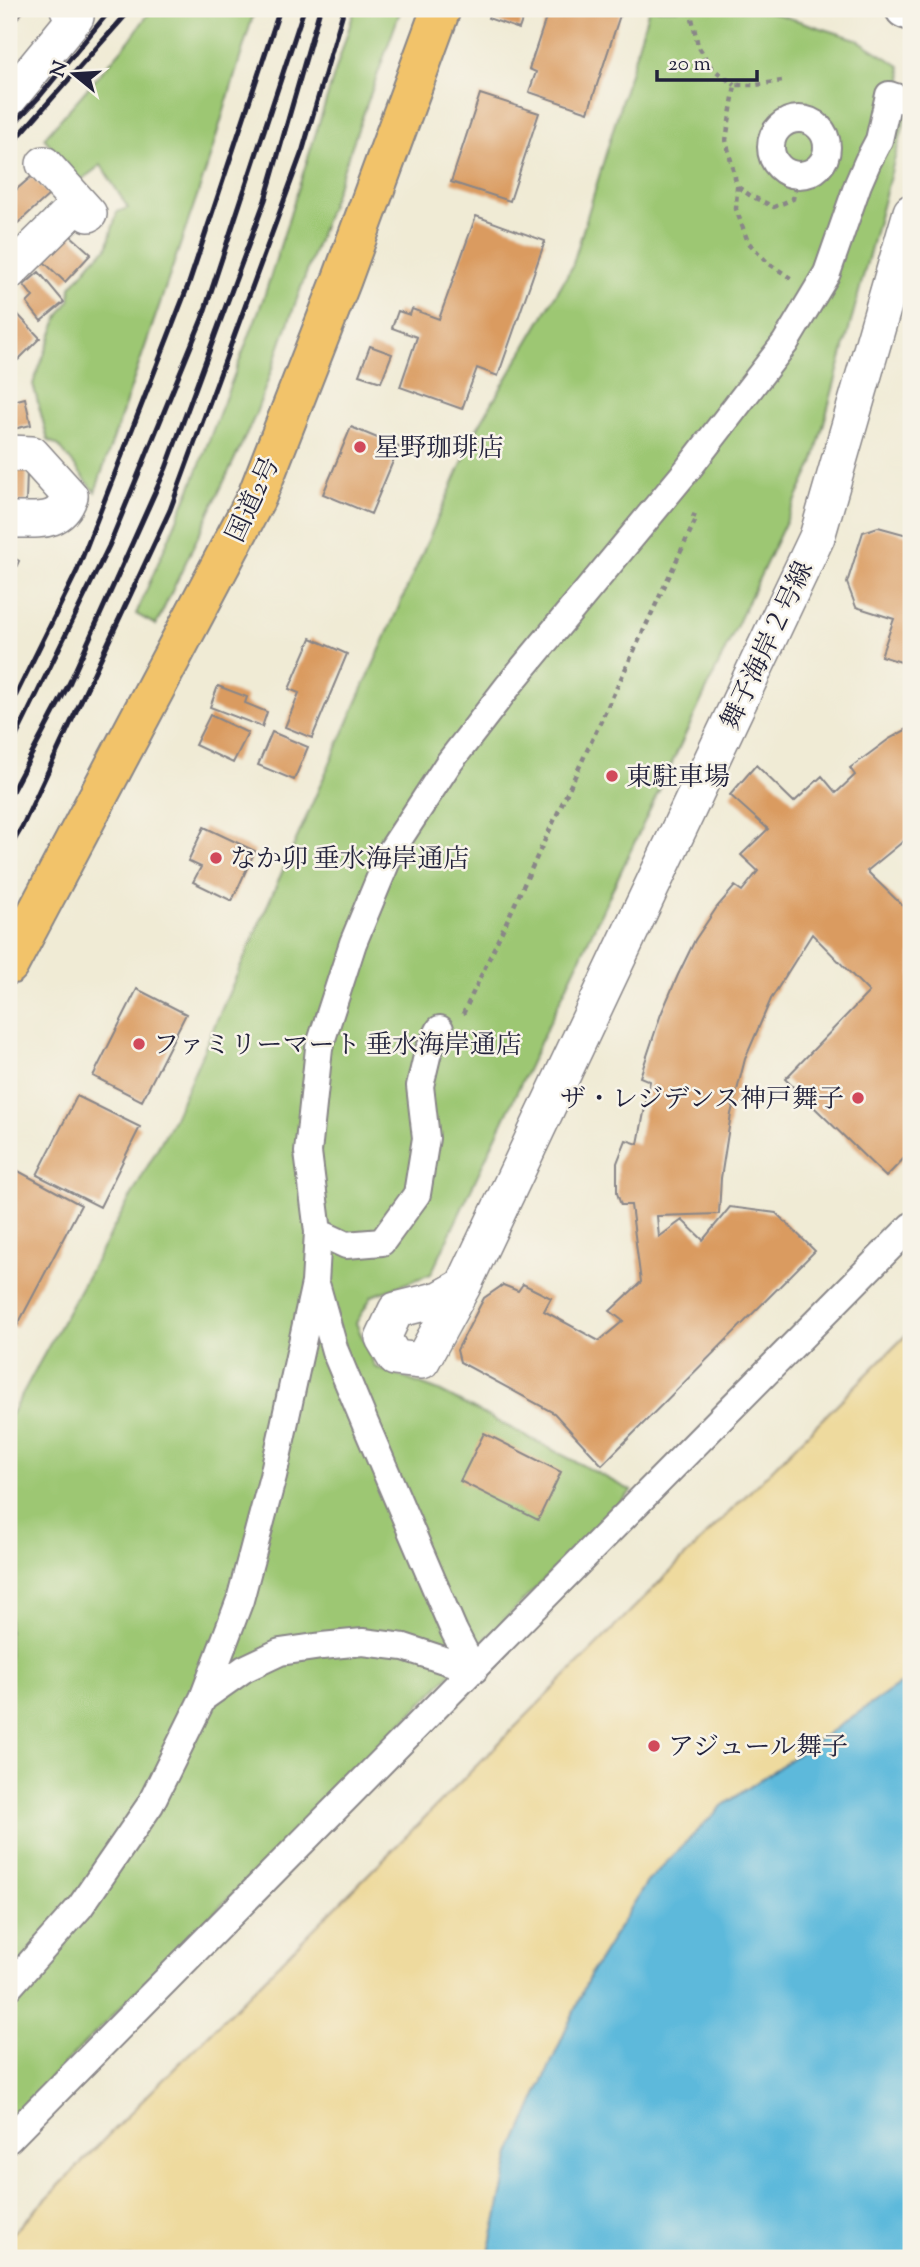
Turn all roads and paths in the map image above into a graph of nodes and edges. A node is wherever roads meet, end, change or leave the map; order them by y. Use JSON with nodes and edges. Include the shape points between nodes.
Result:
{"nodes":[{"id":1,"x":68,"y":9,"type":"edge"},
{"id":2,"x":442,"y":9,"type":"edge"},
{"id":3,"x":690,"y":9,"type":"edge"},
{"id":4,"x":905,"y":9,"type":"edge"},
{"id":5,"x":911,"y":11,"type":"edge"},
{"id":6,"x":782,"y":81,"type":"dead end"},
{"id":7,"x":735,"y":85,"type":"junction"},
{"id":8,"x":9,"y":99,"type":"edge"},
{"id":9,"x":911,"y":102,"type":"edge"},
{"id":10,"x":44,"y":164,"type":"dead end"},
{"id":11,"x":797,"y":176,"type":"dead end"},
{"id":12,"x":737,"y":186,"type":"junction"},
{"id":13,"x":911,"y":212,"type":"edge"},
{"id":14,"x":9,"y":272,"type":"edge"},
{"id":15,"x":820,"y":286,"type":"junction"},
{"id":16,"x":9,"y":453,"type":"edge"},
{"id":17,"x":659,"y":504,"type":"junction"},
{"id":18,"x":9,"y":520,"type":"edge"},
{"id":19,"x":9,"y":965,"type":"edge"},
{"id":20,"x":440,"y":1029,"type":"joint"},
{"id":21,"x":911,"y":1226,"type":"edge"},
{"id":22,"x":318,"y":1232,"type":"junction"},
{"id":23,"x":316,"y":1283,"type":"junction"},
{"id":24,"x":463,"y":1286,"type":"dead end"},
{"id":25,"x":474,"y":1670,"type":"junction"},
{"id":26,"x":203,"y":1698,"type":"junction"},
{"id":27,"x":9,"y":1987,"type":"edge"},
{"id":28,"x":9,"y":2139,"type":"edge"}],
"edges":[{"from":1,"to":8,"type":"street","via":[[76,17]]},
{"from":2,"to":19,"type":"highway","name":"国道2号","via":[[257,496]]},
{"from":3,"to":7,"type":"path","via":[[698,46],[713,69]]},
{"from":4,"to":5,"type":"street"},
{"from":6,"to":7,"type":"path"},
{"from":7,"to":12,"type":"path","via":[[726,140]]},
{"from":9,"to":15,"type":"street","via":[[889,94],[880,140],[867,161]]},
{"from":10,"to":14,"type":"street","via":[[84,209]]},
{"from":11,"to":12,"type":"path","via":[[793,199],[774,207]]},
{"from":12,"to":15,"type":"path","via":[[736,209],[748,242],[793,280]]},
{"from":13,"to":24,"type":"street","name":"舞子海岸２号線","via":[[817,537]]},
{"from":15,"to":17,"type":"street","via":[[785,343]]},
{"from":16,"to":18,"type":"street","via":[[32,454],[70,496],[66,509],[54,518]]},
{"from":17,"to":20,"type":"path","via":[[697,517],[460,1022]]},
{"from":17,"to":22,"type":"street","via":[[509,685],[391,851],[353,943],[319,1048],[308,1152]]},
{"from":20,"to":22,"type":"street","via":[[428,1052],[420,1086],[426,1139],[417,1194],[382,1242],[346,1245]]},
{"from":21,"to":25,"type":"street"},
{"from":22,"to":23,"type":"street"},
{"from":23,"to":25,"type":"street","via":[[335,1351]]},
{"from":23,"to":26,"type":"street","via":[[240,1600]]},
{"from":25,"to":26,"type":"street","via":[[404,1647],[363,1642],[322,1646],[280,1652],[244,1669]]},
{"from":25,"to":28,"type":"street"},
{"from":26,"to":27,"type":"street","via":[[150,1805],[80,1907]]}]}
